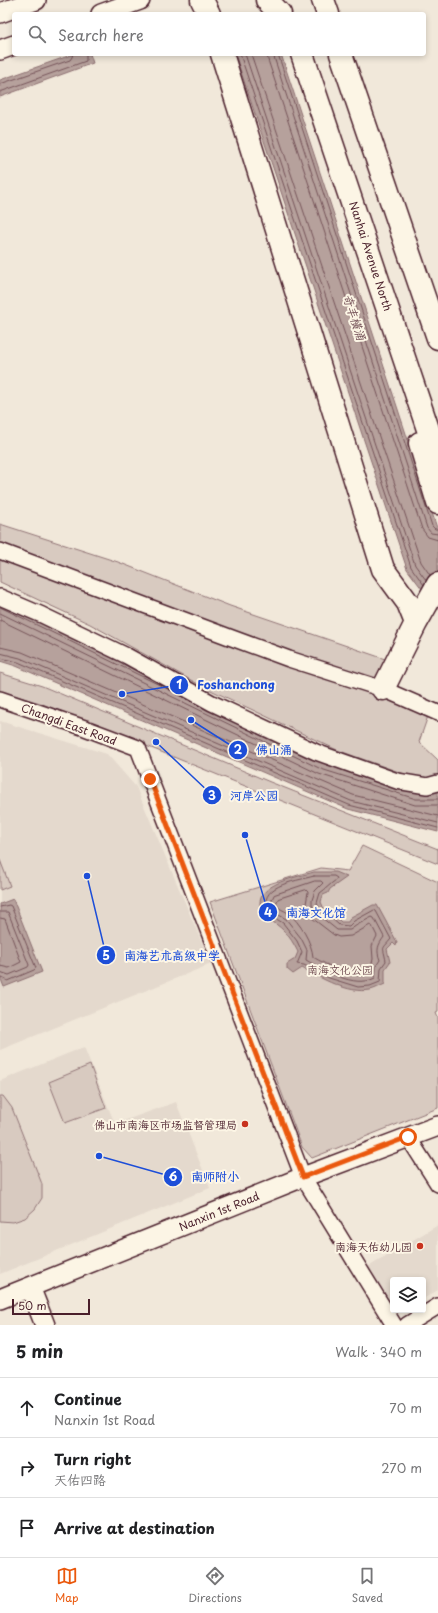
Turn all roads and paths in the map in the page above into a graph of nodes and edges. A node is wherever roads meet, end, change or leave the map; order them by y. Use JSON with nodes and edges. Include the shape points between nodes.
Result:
{"nodes":[{"id":1,"x":36,"y":0,"type":"edge"},
{"id":2,"x":140,"y":0,"type":"edge"},
{"id":3,"x":202,"y":0,"type":"edge"},
{"id":4,"x":267,"y":0,"type":"edge"},
{"id":5,"x":284,"y":0,"type":"edge"},
{"id":6,"x":107,"y":12,"type":"edge"},
{"id":7,"x":208,"y":12,"type":"edge"},
{"id":8,"x":278,"y":12,"type":"edge"},
{"id":9,"x":288,"y":12,"type":"edge"},
{"id":10,"x":0,"y":13,"type":"edge"},
{"id":11,"x":12,"y":46,"type":"edge"},
{"id":12,"x":0,"y":50,"type":"edge"},
{"id":13,"x":223,"y":56,"type":"edge"},
{"id":14,"x":303,"y":56,"type":"edge"},
{"id":15,"x":342,"y":56,"type":"edge"},
{"id":16,"x":438,"y":338,"type":"edge"},
{"id":17,"x":406,"y":362,"type":"junction"},
{"id":18,"x":438,"y":459,"type":"edge"},
{"id":19,"x":438,"y":503,"type":"edge"},
{"id":20,"x":0,"y":551,"type":"edge"},
{"id":21,"x":433,"y":593,"type":"edge"},
{"id":22,"x":0,"y":597,"type":"edge"},
{"id":23,"x":416,"y":622,"type":"junction"},
{"id":24,"x":383,"y":689,"type":"junction"},
{"id":25,"x":0,"y":699,"type":"edge"},
{"id":26,"x":438,"y":713,"type":"edge"},
{"id":27,"x":438,"y":783,"type":"edge"},
{"id":28,"x":438,"y":1126,"type":"edge"},
{"id":29,"x":408,"y":1137,"type":"junction"},
{"id":30,"x":303,"y":1177,"type":"junction"},
{"id":31,"x":438,"y":1184,"type":"edge"},
{"id":32,"x":30,"y":1287,"type":"junction"},
{"id":33,"x":0,"y":1299,"type":"edge"},
{"id":34,"x":438,"y":1306,"type":"edge"},
{"id":35,"x":45,"y":1325,"type":"edge"},
{"id":36,"x":394,"y":1325,"type":"edge"},
{"id":37,"x":407,"y":1325,"type":"edge"}],
"edges":[{"from":1,"to":10,"type":"main road"},
{"from":2,"to":6,"type":"main road"},
{"from":3,"to":7,"type":"highway"},
{"from":4,"to":8,"type":"highway"},
{"from":5,"to":9,"type":"highway"},
{"from":11,"to":12,"type":"main road"},
{"from":13,"to":23,"type":"highway","via":[[383,569],[408,603]]},
{"from":14,"to":17,"type":"highway","name":"Nanhai Avenue North"},
{"from":15,"to":16,"type":"highway"},
{"from":17,"to":18,"type":"highway","name":"Nanhai Avenue North"},
{"from":17,"to":19,"type":"highway","via":[[402,387]]},
{"from":20,"to":24,"type":"street","via":[[254,646]]},
{"from":21,"to":23,"type":"highway"},
{"from":22,"to":27,"type":"street","via":[[127,656],[212,703],[316,752],[397,781],[427,786]]},
{"from":23,"to":24,"type":"highway"},
{"from":24,"to":26,"type":"street"},
{"from":25,"to":30,"type":"street","name":"Changdi East Road","via":[[138,748]]},
{"from":28,"to":29,"type":"main road","name":"Nanxin 1st Road"},
{"from":29,"to":30,"type":"main road","name":"Nanxin 1st Road"},
{"from":29,"to":31,"type":"street"},
{"from":30,"to":32,"type":"main road","name":"Nanxin 1st Road"},
{"from":30,"to":36,"type":"street"},
{"from":32,"to":33,"type":"main road","name":"Nanxin 1st Road"},
{"from":32,"to":35,"type":"main road"},
{"from":34,"to":37,"type":"street"}]}
